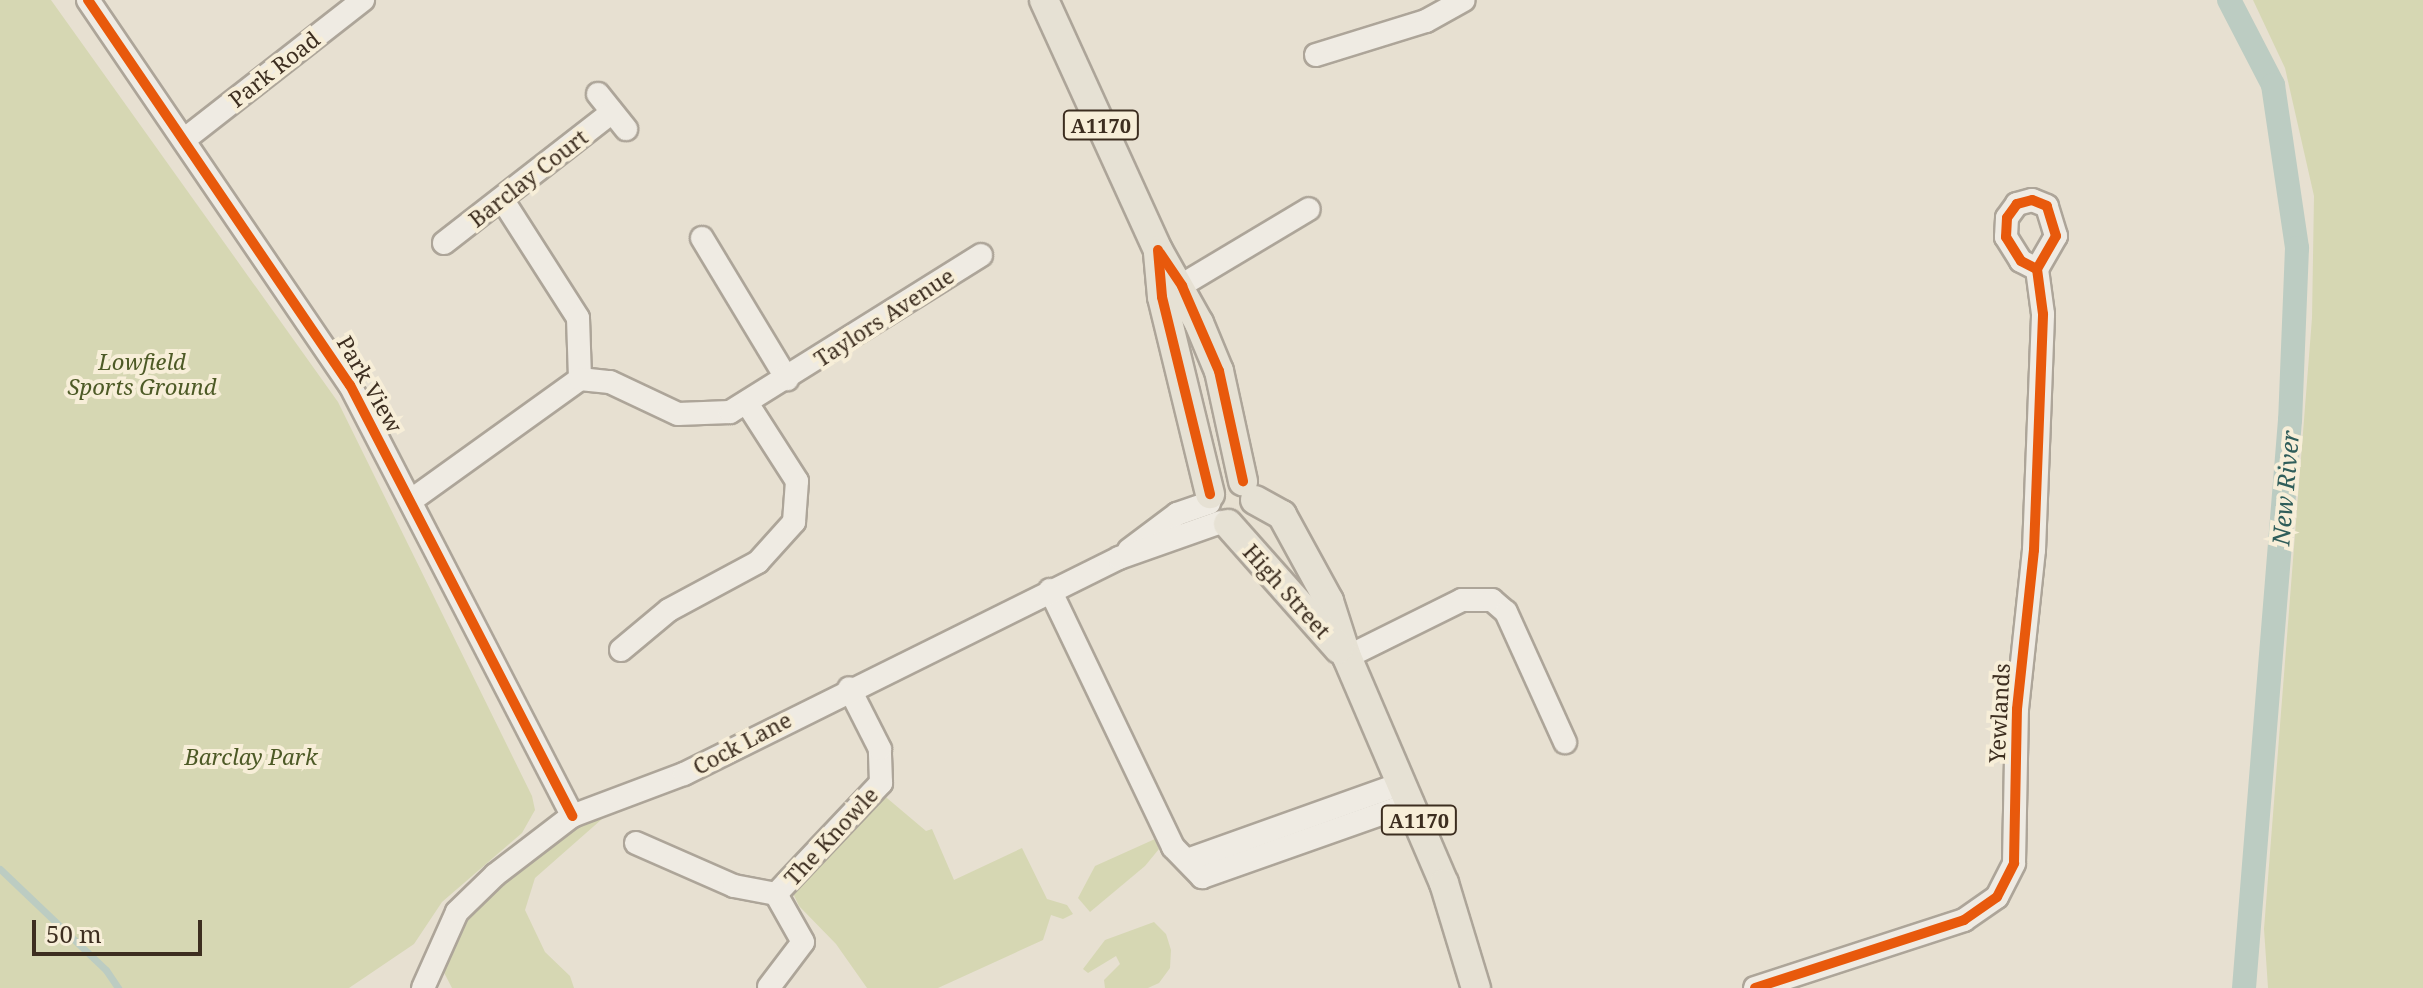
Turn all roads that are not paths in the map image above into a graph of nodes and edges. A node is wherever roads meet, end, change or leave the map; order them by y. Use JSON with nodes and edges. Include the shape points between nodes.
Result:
{"nodes":[{"id":1,"x":88,"y":0,"type":"edge"},
{"id":2,"x":363,"y":0,"type":"edge"},
{"id":3,"x":1044,"y":0,"type":"edge"},
{"id":4,"x":1464,"y":0,"type":"edge"},
{"id":5,"x":1316,"y":55,"type":"dead end"},
{"id":6,"x":598,"y":94,"type":"dead end"},
{"id":7,"x":185,"y":139,"type":"junction"},
{"id":8,"x":502,"y":199,"type":"junction"},
{"id":9,"x":1309,"y":209,"type":"dead end"},
{"id":10,"x":702,"y":238,"type":"dead end"},
{"id":11,"x":444,"y":243,"type":"dead end"},
{"id":12,"x":981,"y":255,"type":"dead end"},
{"id":13,"x":2037,"y":269,"type":"dead end"},
{"id":14,"x":1172,"y":291,"type":"junction"},
{"id":15,"x":580,"y":379,"type":"junction"},
{"id":16,"x":787,"y":379,"type":"junction"},
{"id":17,"x":747,"y":403,"type":"junction"},
{"id":18,"x":1249,"y":490,"type":"junction"},
{"id":19,"x":413,"y":499,"type":"junction"},
{"id":20,"x":1217,"y":511,"type":"junction"},
{"id":21,"x":1050,"y":590,"type":"junction"},
{"id":22,"x":621,"y":650,"type":"dead end"},
{"id":23,"x":1347,"y":657,"type":"junction"},
{"id":24,"x":849,"y":688,"type":"junction"},
{"id":25,"x":1565,"y":742,"type":"dead end"},
{"id":26,"x":1408,"y":793,"type":"junction"},
{"id":27,"x":572,"y":816,"type":"junction"},
{"id":28,"x":636,"y":843,"type":"dead end"},
{"id":29,"x":1187,"y":860,"type":"junction"},
{"id":30,"x":776,"y":894,"type":"junction"},
{"id":31,"x":769,"y":987,"type":"edge"},
{"id":32,"x":423,"y":988,"type":"edge"},
{"id":33,"x":1476,"y":988,"type":"edge"},
{"id":34,"x":1755,"y":988,"type":"edge"}],
"edges":[{"from":1,"to":7,"type":"street","name":"Park View"},
{"from":2,"to":7,"type":"street","name":"Park Road"},
{"from":3,"to":14,"type":"main road","name":"High Street","number":"A1170"},
{"from":4,"to":5,"type":"street","via":[[1426,21]]},
{"from":6,"to":8,"type":"street","name":"Barclay Court","via":[[619,121]]},
{"from":7,"to":19,"type":"street","name":"Park View","via":[[335,361]]},
{"from":8,"to":11,"type":"street","name":"Barclay Court"},
{"from":8,"to":15,"type":"street","via":[[578,318]]},
{"from":9,"to":14,"type":"street"},
{"from":10,"to":16,"type":"street"},
{"from":12,"to":16,"type":"street","name":"Taylors Avenue"},
{"from":13,"to":34,"type":"street","name":"Yewlands","via":[[2042,346],[2034,550],[2017,709],[2014,863],[1997,897],[1964,920]]},
{"from":14,"to":18,"type":"main road","name":"High Street","number":"A1170","via":[[1219,371]]},
{"from":14,"to":20,"type":"main road","name":"High Street","number":"A1170"},
{"from":15,"to":17,"type":"street","name":"Taylors Avenue","via":[[604,380],[688,416],[721,415]]},
{"from":15,"to":19,"type":"street"},
{"from":16,"to":17,"type":"street","name":"Taylors Avenue"},
{"from":17,"to":22,"type":"street","via":[[797,481],[794,522],[771,553],[669,610]]},
{"from":18,"to":20,"type":"main road","via":[[1222,481]]},
{"from":18,"to":20,"type":"main road","via":[[1247,519]]},
{"from":18,"to":23,"type":"main road","name":"High Street","via":[[1282,515],[1303,548],[1329,601]]},
{"from":19,"to":27,"type":"street","name":"Park View"},
{"from":20,"to":21,"type":"street","name":"Cock Lane"},
{"from":20,"to":23,"type":"main road","name":"High Street"},
{"from":21,"to":24,"type":"street","name":"Cock Lane"},
{"from":21,"to":29,"type":"street","via":[[1173,847]]},
{"from":23,"to":25,"type":"street","via":[[1462,600],[1492,600],[1506,612]]},
{"from":23,"to":26,"type":"main road","name":"High Street","number":"A1170"},
{"from":24,"to":27,"type":"street","name":"Cock Lane","via":[[684,774]]},
{"from":24,"to":30,"type":"street","name":"The Knowle","via":[[880,749],[881,783]]},
{"from":26,"to":29,"type":"street"},
{"from":26,"to":29,"type":"street","via":[[1202,877]]},
{"from":26,"to":33,"type":"main road","name":"High Street","number":"A1170","via":[[1444,883]]},
{"from":27,"to":32,"type":"street","name":"Cock Lane","via":[[495,875],[457,912]]},
{"from":28,"to":30,"type":"street","name":"The Knowle","via":[[734,886]]},
{"from":30,"to":31,"type":"street","name":"The Knowle","via":[[803,942]]}]}
